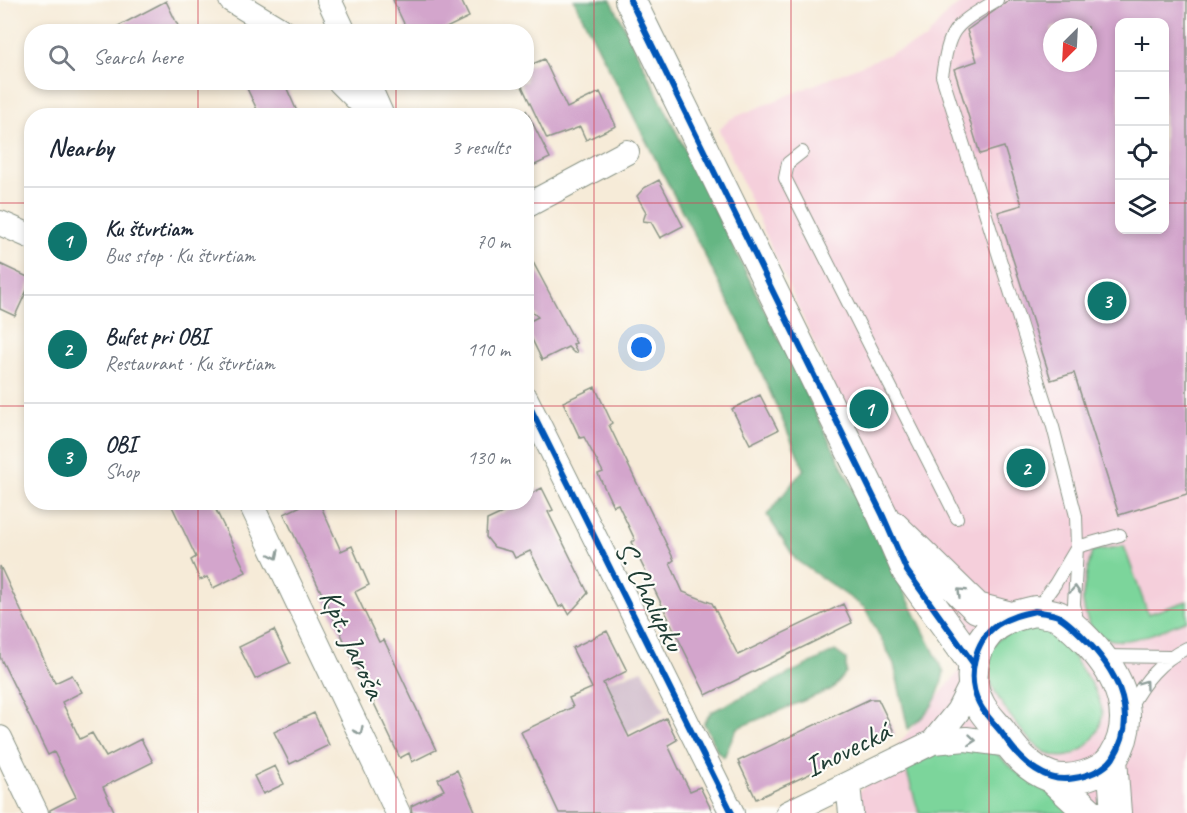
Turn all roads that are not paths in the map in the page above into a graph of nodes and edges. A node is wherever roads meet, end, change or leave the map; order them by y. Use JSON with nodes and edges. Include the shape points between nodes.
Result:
{"nodes":[{"id":1,"x":231,"y":0,"type":"edge"},
{"id":2,"x":329,"y":0,"type":"edge"},
{"id":3,"x":630,"y":0,"type":"edge"},
{"id":4,"x":997,"y":0,"type":"edge"},
{"id":5,"x":271,"y":24,"type":"edge"},
{"id":6,"x":340,"y":24,"type":"edge"},
{"id":7,"x":348,"y":90,"type":"edge"},
{"id":8,"x":371,"y":90,"type":"edge"},
{"id":9,"x":366,"y":108,"type":"edge"},
{"id":10,"x":378,"y":108,"type":"edge"},
{"id":11,"x":627,"y":152,"type":"dead end"},
{"id":12,"x":802,"y":152,"type":"dead end"},
{"id":13,"x":534,"y":202,"type":"edge"},
{"id":14,"x":0,"y":223,"type":"edge"},
{"id":15,"x":24,"y":234,"type":"edge"},
{"id":16,"x":534,"y":415,"type":"edge"},
{"id":17,"x":254,"y":510,"type":"edge"},
{"id":18,"x":883,"y":516,"type":"junction"},
{"id":19,"x":957,"y":518,"type":"dead end"},
{"id":20,"x":1120,"y":535,"type":"dead end"},
{"id":21,"x":1077,"y":547,"type":"junction"},
{"id":22,"x":1023,"y":614,"type":"junction"},
{"id":23,"x":1079,"y":633,"type":"junction"},
{"id":24,"x":1187,"y":648,"type":"edge"},
{"id":25,"x":1101,"y":656,"type":"junction"},
{"id":26,"x":1169,"y":657,"type":"junction"},
{"id":27,"x":973,"y":673,"type":"junction"},
{"id":28,"x":1125,"y":716,"type":"junction"},
{"id":29,"x":0,"y":738,"type":"edge"},
{"id":30,"x":933,"y":742,"type":"junction"},
{"id":31,"x":1010,"y":745,"type":"junction"},
{"id":32,"x":1112,"y":759,"type":"junction"},
{"id":33,"x":1052,"y":778,"type":"junction"},
{"id":34,"x":848,"y":785,"type":"junction"},
{"id":35,"x":36,"y":813,"type":"edge"},
{"id":36,"x":398,"y":813,"type":"edge"},
{"id":37,"x":732,"y":813,"type":"edge"},
{"id":38,"x":788,"y":813,"type":"edge"},
{"id":39,"x":851,"y":813,"type":"edge"},
{"id":40,"x":1090,"y":813,"type":"edge"},
{"id":41,"x":1116,"y":813,"type":"edge"}],
"edges":[{"from":1,"to":5,"type":"street"},
{"from":2,"to":6,"type":"street"},
{"from":3,"to":18,"type":"street"},
{"from":4,"to":21,"type":"lane","via":[[959,23],[946,48],[942,76],[1053,427],[1076,516]]},
{"from":7,"to":9,"type":"street"},
{"from":8,"to":10,"type":"street"},
{"from":11,"to":13,"type":"street"},
{"from":12,"to":19,"type":"lane","via":[[788,163],[785,178]]},
{"from":14,"to":15,"type":"street"},
{"from":16,"to":37,"type":"street","name":"S. Chalupku"},
{"from":17,"to":36,"type":"street","name":"Kpt. Jaroša","one_way":true},
{"from":22,"to":18,"type":"street","one_way":true,"via":[[977,608]]},
{"from":18,"to":27,"type":"street","via":[[911,578]]},
{"from":20,"to":21,"type":"lane"},
{"from":21,"to":22,"type":"lane","via":[[1055,584]]},
{"from":23,"to":21,"type":"lane","one_way":true,"via":[[1074,604]]},
{"from":22,"to":23,"type":"street","via":[[1058,616]]},
{"from":22,"to":27,"type":"street","via":[[994,627],[980,645]]},
{"from":23,"to":25,"type":"street"},
{"from":24,"to":26,"type":"lane"},
{"from":25,"to":26,"type":"lane"},
{"from":25,"to":28,"type":"street","via":[[1123,695]]},
{"from":28,"to":26,"type":"lane","one_way":true,"via":[[1142,684]]},
{"from":27,"to":30,"type":"street","name":"Inovecká","via":[[958,711]]},
{"from":27,"to":31,"type":"street","via":[[978,703]]},
{"from":28,"to":32,"type":"street","via":[[1122,737]]},
{"from":29,"to":35,"type":"street"},
{"from":30,"to":31,"type":"street","name":"Inovecká","one_way":true,"via":[[966,739]]},
{"from":30,"to":34,"type":"street","name":"Inovecká"},
{"from":31,"to":33,"type":"street","via":[[1026,764]]},
{"from":32,"to":33,"type":"street","via":[[1088,776]]},
{"from":32,"to":41,"type":"street"},
{"from":33,"to":40,"type":"street"},
{"from":34,"to":38,"type":"street","name":"Inovecká"},
{"from":34,"to":39,"type":"street"}]}
